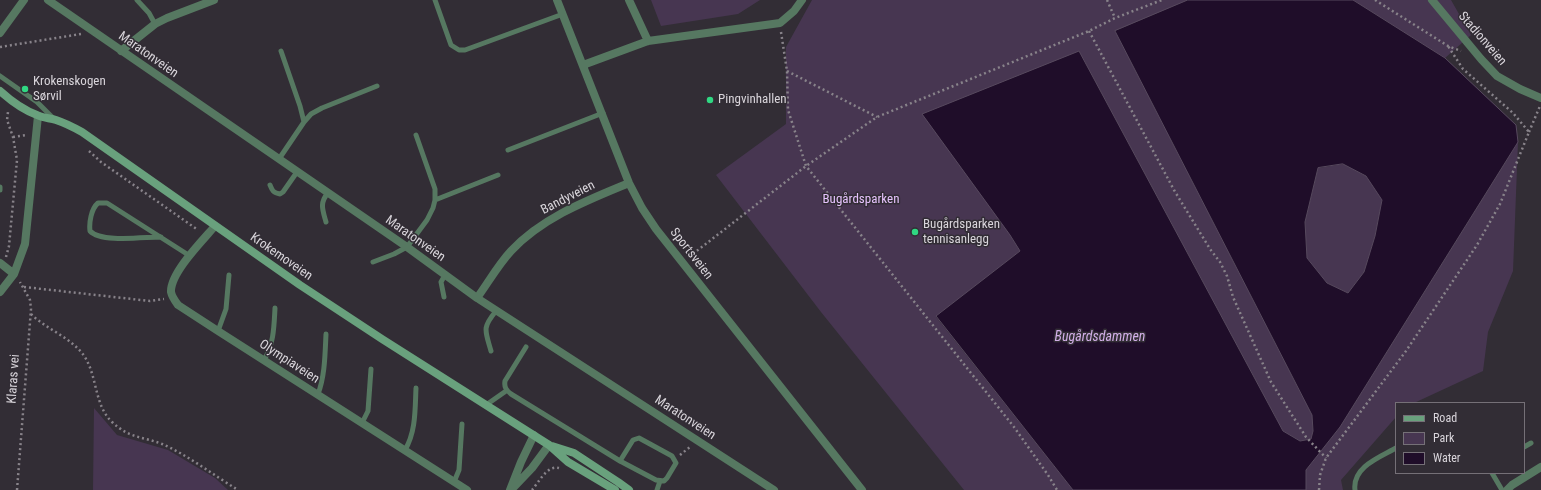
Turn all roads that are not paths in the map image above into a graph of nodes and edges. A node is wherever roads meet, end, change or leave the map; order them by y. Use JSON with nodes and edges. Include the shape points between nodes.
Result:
{"nodes":[{"id":1,"x":24,"y":0,"type":"edge"},
{"id":2,"x":48,"y":0,"type":"edge"},
{"id":3,"x":137,"y":0,"type":"edge"},
{"id":4,"x":214,"y":0,"type":"edge"},
{"id":5,"x":435,"y":0,"type":"edge"},
{"id":6,"x":557,"y":0,"type":"edge"},
{"id":7,"x":629,"y":0,"type":"edge"},
{"id":8,"x":802,"y":0,"type":"edge"},
{"id":9,"x":1432,"y":0,"type":"edge"},
{"id":10,"x":563,"y":14,"type":"junction"},
{"id":11,"x":155,"y":24,"type":"junction"},
{"id":12,"x":0,"y":33,"type":"edge"},
{"id":13,"x":648,"y":40,"type":"junction"},
{"id":14,"x":121,"y":51,"type":"junction"},
{"id":15,"x":281,"y":51,"type":"dead end"},
{"id":16,"x":583,"y":65,"type":"junction"},
{"id":17,"x":0,"y":76,"type":"edge"},
{"id":18,"x":377,"y":86,"type":"dead end"},
{"id":19,"x":0,"y":91,"type":"edge"},
{"id":20,"x":1541,"y":98,"type":"edge"},
{"id":21,"x":603,"y":113,"type":"junction"},
{"id":22,"x":38,"y":116,"type":"junction"},
{"id":23,"x":55,"y":119,"type":"junction"},
{"id":24,"x":304,"y":122,"type":"junction"},
{"id":25,"x":416,"y":135,"type":"dead end"},
{"id":26,"x":508,"y":150,"type":"dead end"},
{"id":27,"x":279,"y":160,"type":"junction"},
{"id":28,"x":297,"y":172,"type":"junction"},
{"id":29,"x":498,"y":175,"type":"dead end"},
{"id":30,"x":630,"y":183,"type":"junction"},
{"id":31,"x":270,"y":185,"type":"dead end"},
{"id":32,"x":0,"y":187,"type":"edge"},
{"id":33,"x":0,"y":190,"type":"edge"},
{"id":34,"x":328,"y":193,"type":"junction"},
{"id":35,"x":435,"y":200,"type":"junction"},
{"id":36,"x":326,"y":222,"type":"dead end"},
{"id":37,"x":215,"y":226,"type":"junction"},
{"id":38,"x":161,"y":237,"type":"junction"},
{"id":39,"x":407,"y":247,"type":"junction"},
{"id":40,"x":190,"y":256,"type":"junction"},
{"id":41,"x":373,"y":262,"type":"dead end"},
{"id":42,"x":1,"y":264,"type":"edge"},
{"id":43,"x":14,"y":274,"type":"junction"},
{"id":44,"x":229,"y":275,"type":"dead end"},
{"id":45,"x":445,"y":275,"type":"junction"},
{"id":46,"x":0,"y":292,"type":"edge"},
{"id":47,"x":444,"y":297,"type":"dead end"},
{"id":48,"x":477,"y":298,"type":"junction"},
{"id":49,"x":276,"y":308,"type":"dead end"},
{"id":50,"x":496,"y":311,"type":"junction"},
{"id":51,"x":218,"y":330,"type":"junction"},
{"id":52,"x":326,"y":334,"type":"dead end"},
{"id":53,"x":526,"y":347,"type":"dead end"},
{"id":54,"x":491,"y":350,"type":"dead end"},
{"id":55,"x":264,"y":360,"type":"junction"},
{"id":56,"x":371,"y":369,"type":"dead end"},
{"id":57,"x":416,"y":388,"type":"dead end"},
{"id":58,"x":506,"y":391,"type":"junction"},
{"id":59,"x":318,"y":394,"type":"junction"},
{"id":60,"x":486,"y":405,"type":"junction"},
{"id":61,"x":362,"y":423,"type":"junction"},
{"id":62,"x":462,"y":424,"type":"dead end"},
{"id":63,"x":534,"y":435,"type":"junction"},
{"id":64,"x":1532,"y":443,"type":"dead end"},
{"id":65,"x":549,"y":445,"type":"junction"},
{"id":66,"x":1525,"y":446,"type":"edge"},
{"id":67,"x":1395,"y":449,"type":"edge"},
{"id":68,"x":405,"y":450,"type":"junction"},
{"id":69,"x":620,"y":461,"type":"junction"},
{"id":70,"x":1541,"y":467,"type":"edge"},
{"id":71,"x":1493,"y":474,"type":"edge"},
{"id":72,"x":660,"y":481,"type":"junction"},
{"id":73,"x":454,"y":482,"type":"junction"},
{"id":74,"x":467,"y":490,"type":"edge"},
{"id":75,"x":511,"y":490,"type":"edge"},
{"id":76,"x":615,"y":490,"type":"edge"},
{"id":77,"x":629,"y":490,"type":"edge"},
{"id":78,"x":657,"y":490,"type":"edge"},
{"id":79,"x":773,"y":490,"type":"edge"},
{"id":80,"x":862,"y":490,"type":"edge"},
{"id":81,"x":1355,"y":490,"type":"edge"},
{"id":82,"x":1502,"y":490,"type":"edge"},
{"id":83,"x":1506,"y":490,"type":"edge"}],
"edges":[{"from":1,"to":12,"type":"street"},
{"from":2,"to":14,"type":"street","name":"Maratonveien"},
{"from":3,"to":11,"type":"lane"},
{"from":4,"to":11,"type":"street"},
{"from":5,"to":10,"type":"lane","via":[[451,45],[459,50]]},
{"from":6,"to":10,"type":"street","name":"Sportsveien"},
{"from":7,"to":13,"type":"street"},
{"from":8,"to":13,"type":"street","via":[[780,24]]},
{"from":9,"to":20,"type":"street","name":"Stadionveien","via":[[1497,76]]},
{"from":10,"to":16,"type":"street","name":"Sportsveien"},
{"from":11,"to":14,"type":"street"},
{"from":13,"to":16,"type":"street"},
{"from":14,"to":27,"type":"street","name":"Maratonveien"},
{"from":15,"to":24,"type":"lane"},
{"from":16,"to":21,"type":"street","name":"Sportsveien"},
{"from":17,"to":23,"type":"lane","via":[[37,102]]},
{"from":18,"to":24,"type":"lane","via":[[322,108]]},
{"from":19,"to":22,"type":"main road","name":"Krokemoveien","via":[[14,104]]},
{"from":21,"to":26,"type":"lane"},
{"from":21,"to":30,"type":"street","name":"Sportsveien"},
{"from":22,"to":23,"type":"main road","name":"Krokemoveien"},
{"from":22,"to":43,"type":"street","via":[[24,244]]},
{"from":23,"to":37,"type":"main road","name":"Krokemoveien","via":[[82,132]]},
{"from":24,"to":27,"type":"lane"},
{"from":25,"to":35,"type":"lane"},
{"from":27,"to":28,"type":"street","name":"Maratonveien"},
{"from":28,"to":31,"type":"lane","via":[[280,194],[275,194]]},
{"from":28,"to":34,"type":"street","name":"Maratonveien"},
{"from":29,"to":35,"type":"lane"},
{"from":30,"to":48,"type":"street","name":"Bandyveien","via":[[547,221],[511,251]]},
{"from":30,"to":80,"type":"street","name":"Sportsveien","via":[[656,229]]},
{"from":32,"to":33,"type":"lane"},
{"from":34,"to":36,"type":"lane","via":[[321,206]]},
{"from":34,"to":39,"type":"street","name":"Maratonveien"},
{"from":35,"to":39,"type":"lane","via":[[427,220]]},
{"from":37,"to":40,"type":"street"},
{"from":37,"to":60,"type":"main road","name":"Krokemoveien","via":[[300,285]]},
{"from":38,"to":38,"type":"lane","via":[[107,202],[98,202],[94,208],[90,231],[95,235],[110,238]]},
{"from":38,"to":40,"type":"lane"},
{"from":39,"to":41,"type":"lane"},
{"from":39,"to":45,"type":"street","name":"Maratonveien"},
{"from":40,"to":51,"type":"street","name":"Olympiaveien","via":[[173,280],[172,297],[178,305]]},
{"from":42,"to":43,"type":"street"},
{"from":43,"to":46,"type":"street"},
{"from":44,"to":51,"type":"lane","via":[[226,309]]},
{"from":45,"to":47,"type":"lane","via":[[440,286]]},
{"from":45,"to":48,"type":"street","name":"Maratonveien"},
{"from":48,"to":50,"type":"street","name":"Maratonveien"},
{"from":49,"to":55,"type":"lane","via":[[271,348]]},
{"from":50,"to":54,"type":"lane","via":[[486,328]]},
{"from":50,"to":79,"type":"street","name":"Maratonveien"},
{"from":51,"to":55,"type":"street","name":"Olympiaveien"},
{"from":52,"to":59,"type":"lane","via":[[323,372]]},
{"from":53,"to":58,"type":"lane","via":[[505,381]]},
{"from":55,"to":59,"type":"street","name":"Olympiaveien"},
{"from":56,"to":61,"type":"lane","via":[[368,411]]},
{"from":57,"to":68,"type":"lane","via":[[414,425]]},
{"from":58,"to":60,"type":"lane"},
{"from":58,"to":69,"type":"lane"},
{"from":59,"to":61,"type":"street","name":"Olympiaveien"},
{"from":60,"to":63,"type":"main road","name":"Krokemoveien"},
{"from":61,"to":68,"type":"street","name":"Olympiaveien"},
{"from":62,"to":73,"type":"lane","via":[[459,470]]},
{"from":63,"to":65,"type":"main road","name":"Krokemoveien"},
{"from":63,"to":75,"type":"street"},
{"from":64,"to":66,"type":"lane"},
{"from":65,"to":75,"type":"street"},
{"from":65,"to":76,"type":"main road","name":"Krokemoveien","via":[[568,462]]},
{"from":65,"to":77,"type":"main road","name":"Krokemoveien","via":[[574,453]]},
{"from":67,"to":81,"type":"lane","via":[[1360,471]]},
{"from":68,"to":73,"type":"street","name":"Olympiaveien"},
{"from":69,"to":72,"type":"lane"},
{"from":69,"to":72,"type":"lane","via":[[633,440],[639,438],[675,459],[675,465],[667,478]]},
{"from":70,"to":83,"type":"street"},
{"from":71,"to":82,"type":"lane"},
{"from":72,"to":78,"type":"lane"},
{"from":73,"to":74,"type":"street","name":"Olympiaveien"}]}
